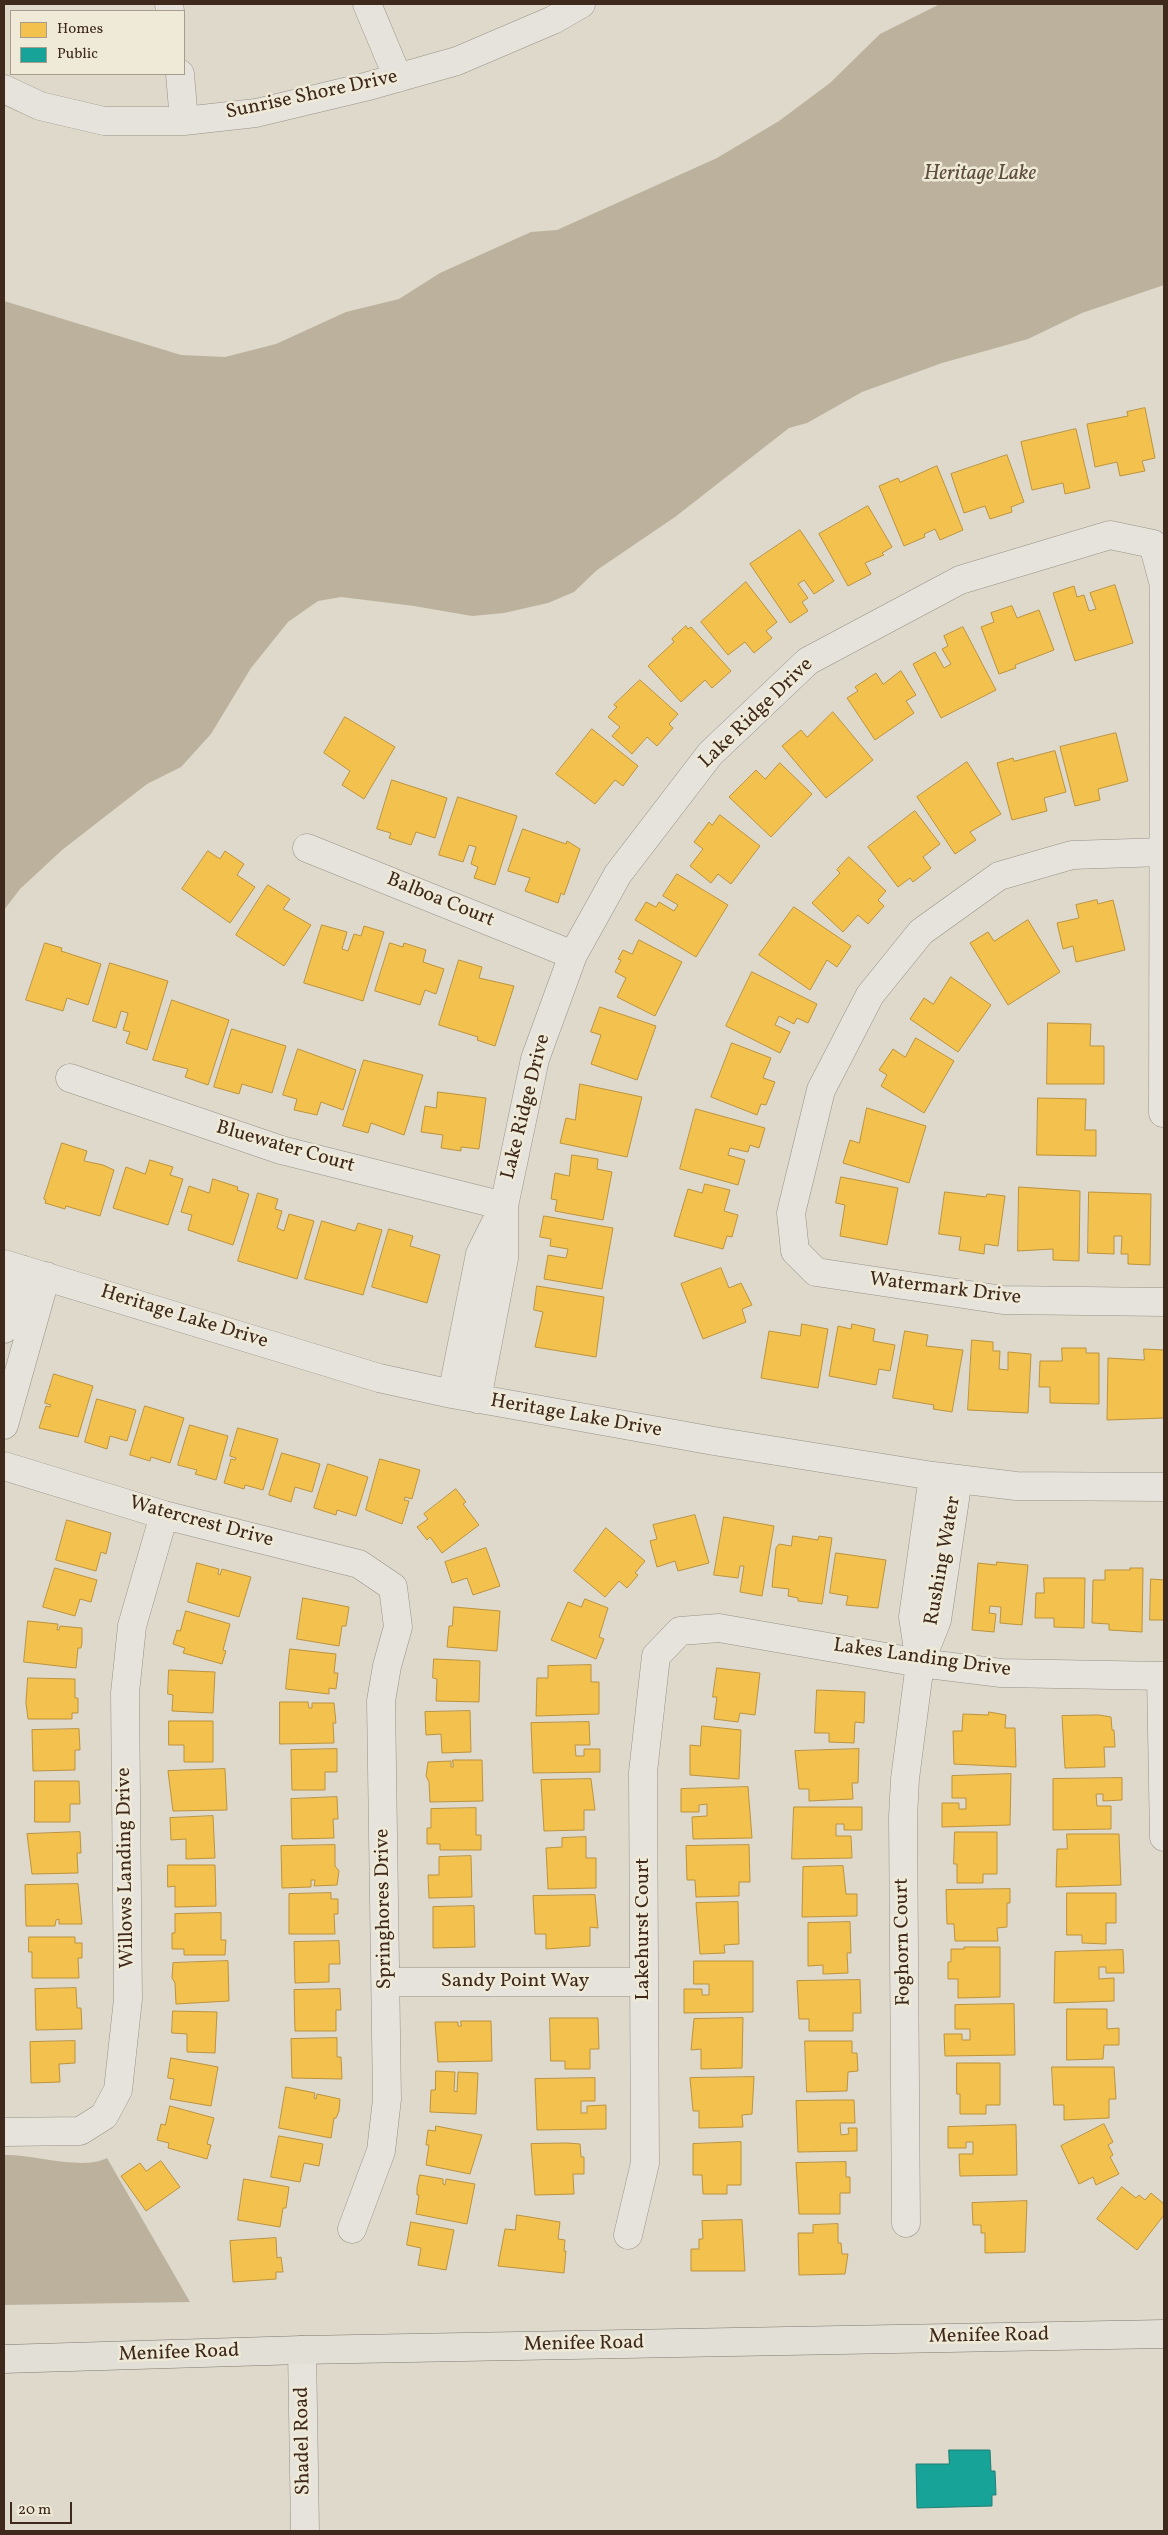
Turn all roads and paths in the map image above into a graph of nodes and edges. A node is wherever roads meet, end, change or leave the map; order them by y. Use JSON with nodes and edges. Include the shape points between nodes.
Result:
{"nodes":[{"id":1,"x":367,"y":4,"type":"edge"},
{"id":2,"x":581,"y":4,"type":"edge"},
{"id":3,"x":180,"y":75,"type":"edge"},
{"id":4,"x":398,"y":78,"type":"junction"},
{"id":5,"x":4,"y":89,"type":"edge"},
{"id":6,"x":184,"y":121,"type":"junction"},
{"id":7,"x":307,"y":848,"type":"dead end"},
{"id":8,"x":1163,"y":852,"type":"edge"},
{"id":9,"x":572,"y":955,"type":"junction"},
{"id":10,"x":70,"y":1078,"type":"dead end"},
{"id":11,"x":1163,"y":1112,"type":"edge"},
{"id":12,"x":504,"y":1206,"type":"junction"},
{"id":13,"x":24,"y":1270,"type":"edge"},
{"id":14,"x":1164,"y":1302,"type":"edge"},
{"id":15,"x":4,"y":1329,"type":"edge"},
{"id":16,"x":464,"y":1396,"type":"junction"},
{"id":17,"x":4,"y":1425,"type":"edge"},
{"id":18,"x":4,"y":1466,"type":"edge"},
{"id":19,"x":946,"y":1477,"type":"junction"},
{"id":20,"x":1164,"y":1487,"type":"edge"},
{"id":21,"x":164,"y":1516,"type":"junction"},
{"id":22,"x":394,"y":1587,"type":"joint"},
{"id":23,"x":680,"y":1631,"type":"joint"},
{"id":24,"x":920,"y":1663,"type":"junction"},
{"id":25,"x":1163,"y":1676,"type":"edge"},
{"id":26,"x":1164,"y":1837,"type":"edge"},
{"id":27,"x":387,"y":1982,"type":"junction"},
{"id":28,"x":644,"y":1982,"type":"junction"},
{"id":29,"x":4,"y":2132,"type":"edge"},
{"id":30,"x":906,"y":2223,"type":"dead end"},
{"id":31,"x":352,"y":2229,"type":"dead end"},
{"id":32,"x":628,"y":2235,"type":"dead end"},
{"id":33,"x":1164,"y":2334,"type":"edge"},
{"id":34,"x":302,"y":2350,"type":"junction"},
{"id":35,"x":4,"y":2358,"type":"edge"},
{"id":36,"x":305,"y":2531,"type":"edge"}],
"edges":[{"from":1,"to":4,"type":"street"},
{"from":2,"to":4,"type":"street","name":"Sunrise Shore Drive","via":[[553,20],[457,61]]},
{"from":3,"to":6,"type":"street"},
{"from":4,"to":6,"type":"street","name":"Sunrise Shore Drive","via":[[256,113]]},
{"from":5,"to":6,"type":"street","name":"Sunrise Shore Drive","via":[[40,106],[104,121]]},
{"from":7,"to":9,"type":"street","name":"Balboa Court"},
{"from":8,"to":9,"type":"street","name":"Lake Ridge Drive","via":[[1164,585],[1152,544],[1110,535],[960,580],[808,661],[710,754],[618,874]]},
{"from":8,"to":11,"type":"street"},
{"from":8,"to":14,"type":"street","name":"Watermark Drive","via":[[1072,855],[999,876],[921,932],[870,995],[821,1090],[791,1213],[795,1251],[816,1272],[1003,1300]]},
{"from":9,"to":12,"type":"street","name":"Lake Ridge Drive","via":[[535,1059]]},
{"from":10,"to":12,"type":"street","name":"Bluewater Court","via":[[281,1150]]},
{"from":12,"to":16,"type":"street","name":"Lake Ridge Drive","via":[[504,1258]]},
{"from":13,"to":15,"type":"street"},
{"from":13,"to":16,"type":"street","name":"Heritage Lake Drive","via":[[379,1378]]},
{"from":13,"to":17,"type":"street"},
{"from":16,"to":19,"type":"street","name":"Heritage Lake Drive","via":[[714,1441]]},
{"from":18,"to":21,"type":"street","name":"Watercrest Drive"},
{"from":19,"to":20,"type":"street","name":"Heritage Lake Drive","via":[[1016,1486]]},
{"from":19,"to":24,"type":"street","name":"Rushing Water","via":[[913,1617]]},
{"from":21,"to":22,"type":"street","name":"Watercrest Drive","via":[[359,1564]]},
{"from":21,"to":29,"type":"street","name":"Willows Landing Drive","via":[[132,1626],[125,1694],[128,1999],[118,2090],[104,2116],[80,2131]]},
{"from":22,"to":27,"type":"street","name":"Springhores Drive","via":[[398,1627],[381,1701]]},
{"from":23,"to":24,"type":"street","name":"Lakes Landing Drive","via":[[719,1628]]},
{"from":23,"to":28,"type":"street","name":"Lakehurst Court","via":[[656,1656],[643,1772]]},
{"from":24,"to":25,"type":"street","name":"Lakes Landing Drive","via":[[1001,1673]]},
{"from":24,"to":30,"type":"street","name":"Foghorn Court","via":[[903,1817]]},
{"from":25,"to":26,"type":"street"},
{"from":27,"to":28,"type":"street","name":"Sandy Point Way"},
{"from":27,"to":31,"type":"street","name":"Springhores Drive","via":[[387,2099],[382,2142]]},
{"from":28,"to":32,"type":"street","name":"Lakehurst Court","via":[[645,2163]]},
{"from":33,"to":34,"type":"main road","name":"Menifee Road"},
{"from":34,"to":35,"type":"main road","name":"Menifee Road"},
{"from":34,"to":36,"type":"street","name":"Shadel Road"}]}
